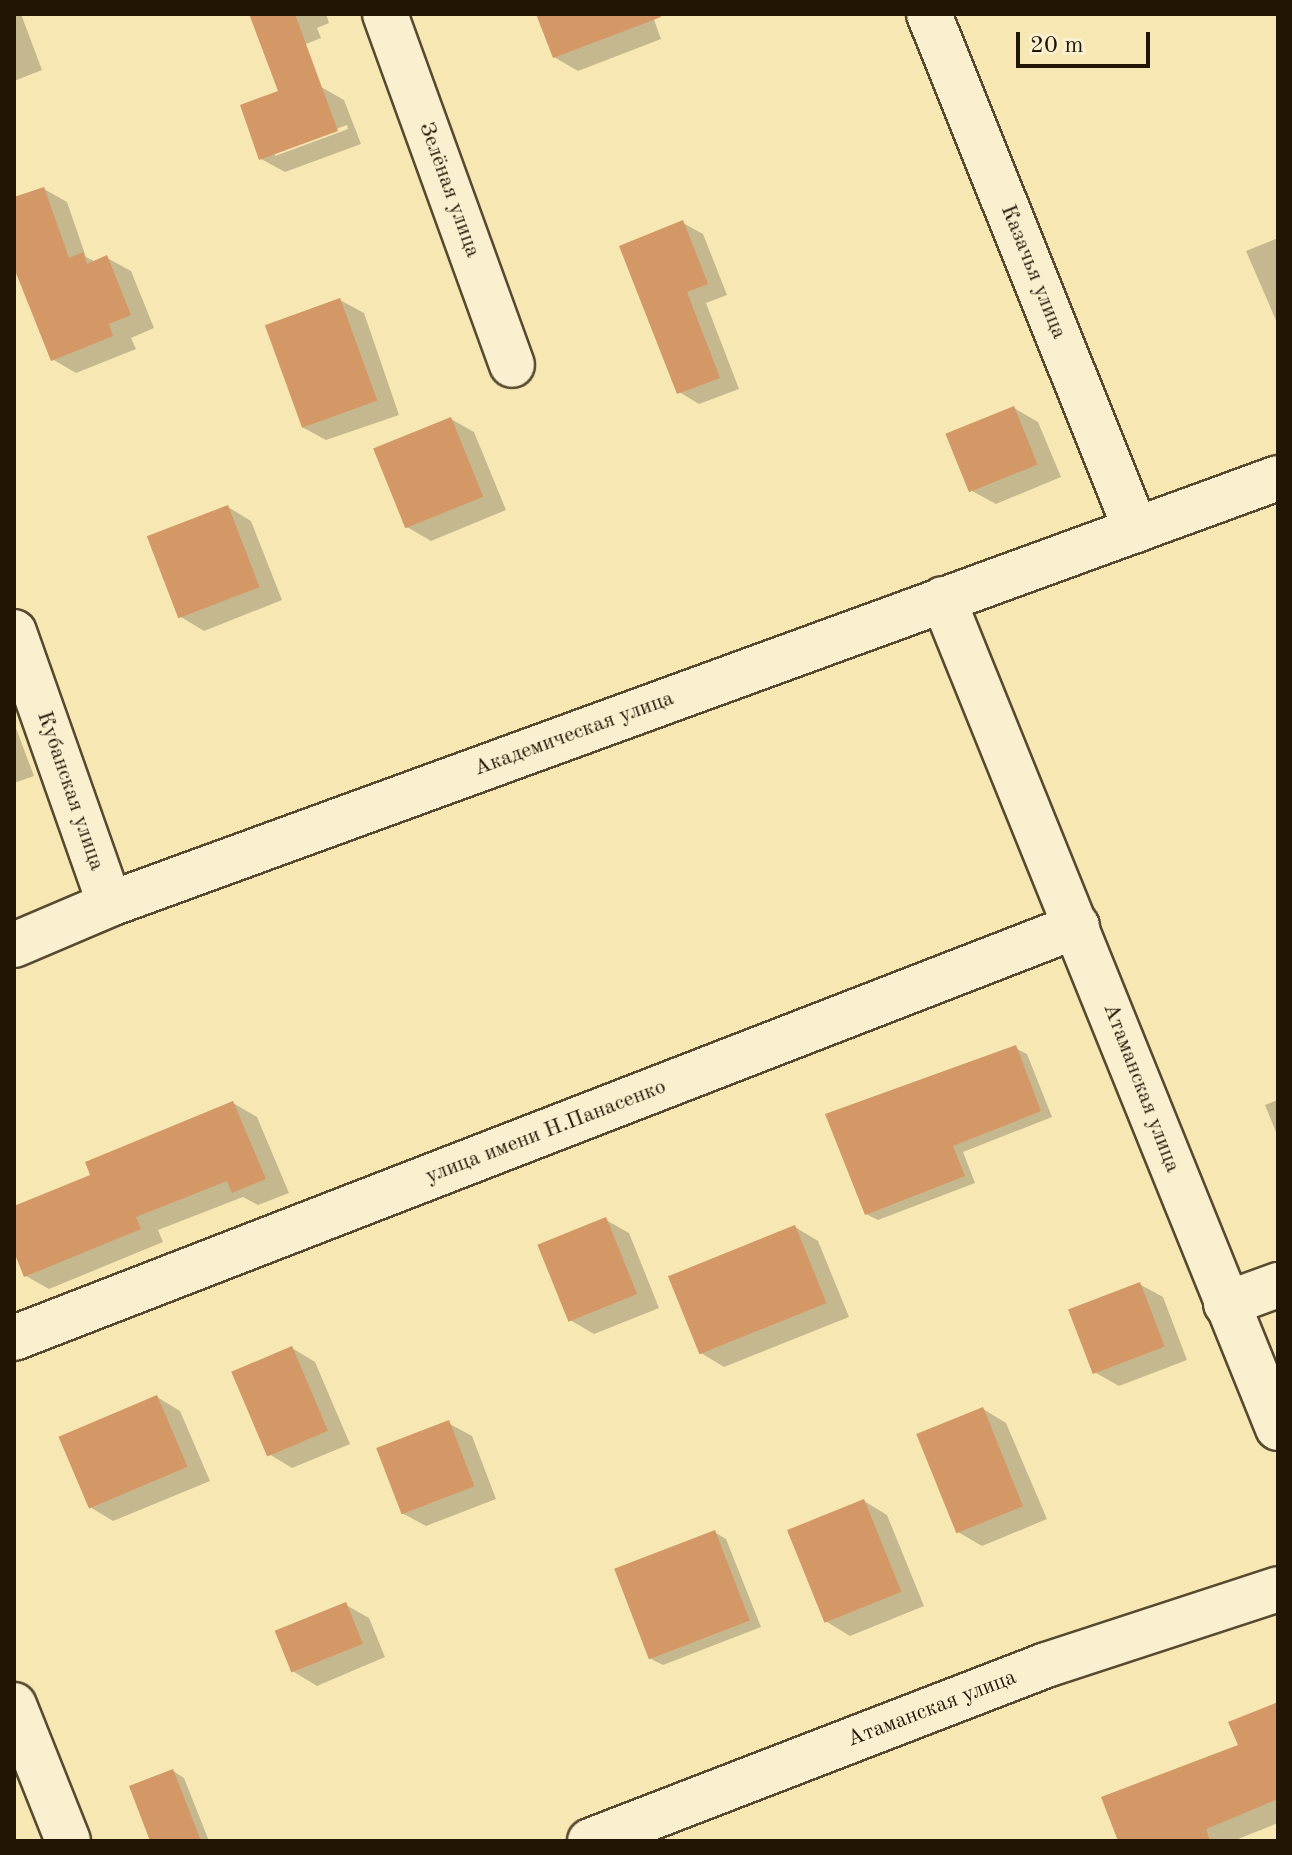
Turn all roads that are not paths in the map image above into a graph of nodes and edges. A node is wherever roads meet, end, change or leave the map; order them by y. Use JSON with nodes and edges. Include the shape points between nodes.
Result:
{"nodes":[{"id":1,"x":385,"y":14,"type":"edge"},
{"id":2,"x":929,"y":14,"type":"edge"},
{"id":3,"x":512,"y":365,"type":"dead end"},
{"id":4,"x":1278,"y":478,"type":"edge"},
{"id":5,"x":1136,"y":530,"type":"junction"},
{"id":6,"x":943,"y":599,"type":"junction"},
{"id":7,"x":14,"y":632,"type":"edge"},
{"id":8,"x":110,"y":904,"type":"junction"},
{"id":9,"x":1077,"y":926,"type":"junction"},
{"id":10,"x":14,"y":945,"type":"edge"},
{"id":11,"x":1278,"y":1285,"type":"edge"},
{"id":12,"x":1226,"y":1304,"type":"junction"},
{"id":13,"x":14,"y":1338,"type":"edge"},
{"id":14,"x":1278,"y":1428,"type":"edge"},
{"id":15,"x":1278,"y":1589,"type":"edge"},
{"id":16,"x":14,"y":1705,"type":"edge"},
{"id":17,"x":68,"y":1841,"type":"edge"},
{"id":18,"x":590,"y":1841,"type":"edge"}],
"edges":[{"from":1,"to":3,"type":"street","name":"Зелёная улица"},
{"from":2,"to":5,"type":"street","name":"Казачья улица"},
{"from":4,"to":5,"type":"street","name":"Академическая улица"},
{"from":5,"to":6,"type":"street","name":"Академическая улица"},
{"from":6,"to":8,"type":"street","name":"Академическая улица"},
{"from":6,"to":9,"type":"street","name":"Атаманская улица"},
{"from":7,"to":8,"type":"street","name":"Кубанская улица"},
{"from":8,"to":10,"type":"street","name":"Академическая улица"},
{"from":9,"to":12,"type":"street","name":"Атаманская улица"},
{"from":9,"to":13,"type":"street","name":"улица имени Н.Панасенко"},
{"from":11,"to":12,"type":"street"},
{"from":12,"to":14,"type":"street","name":"Атаманская улица"},
{"from":15,"to":18,"type":"street","name":"Атаманская улица","via":[[1046,1665]]},
{"from":16,"to":17,"type":"street"}]}
